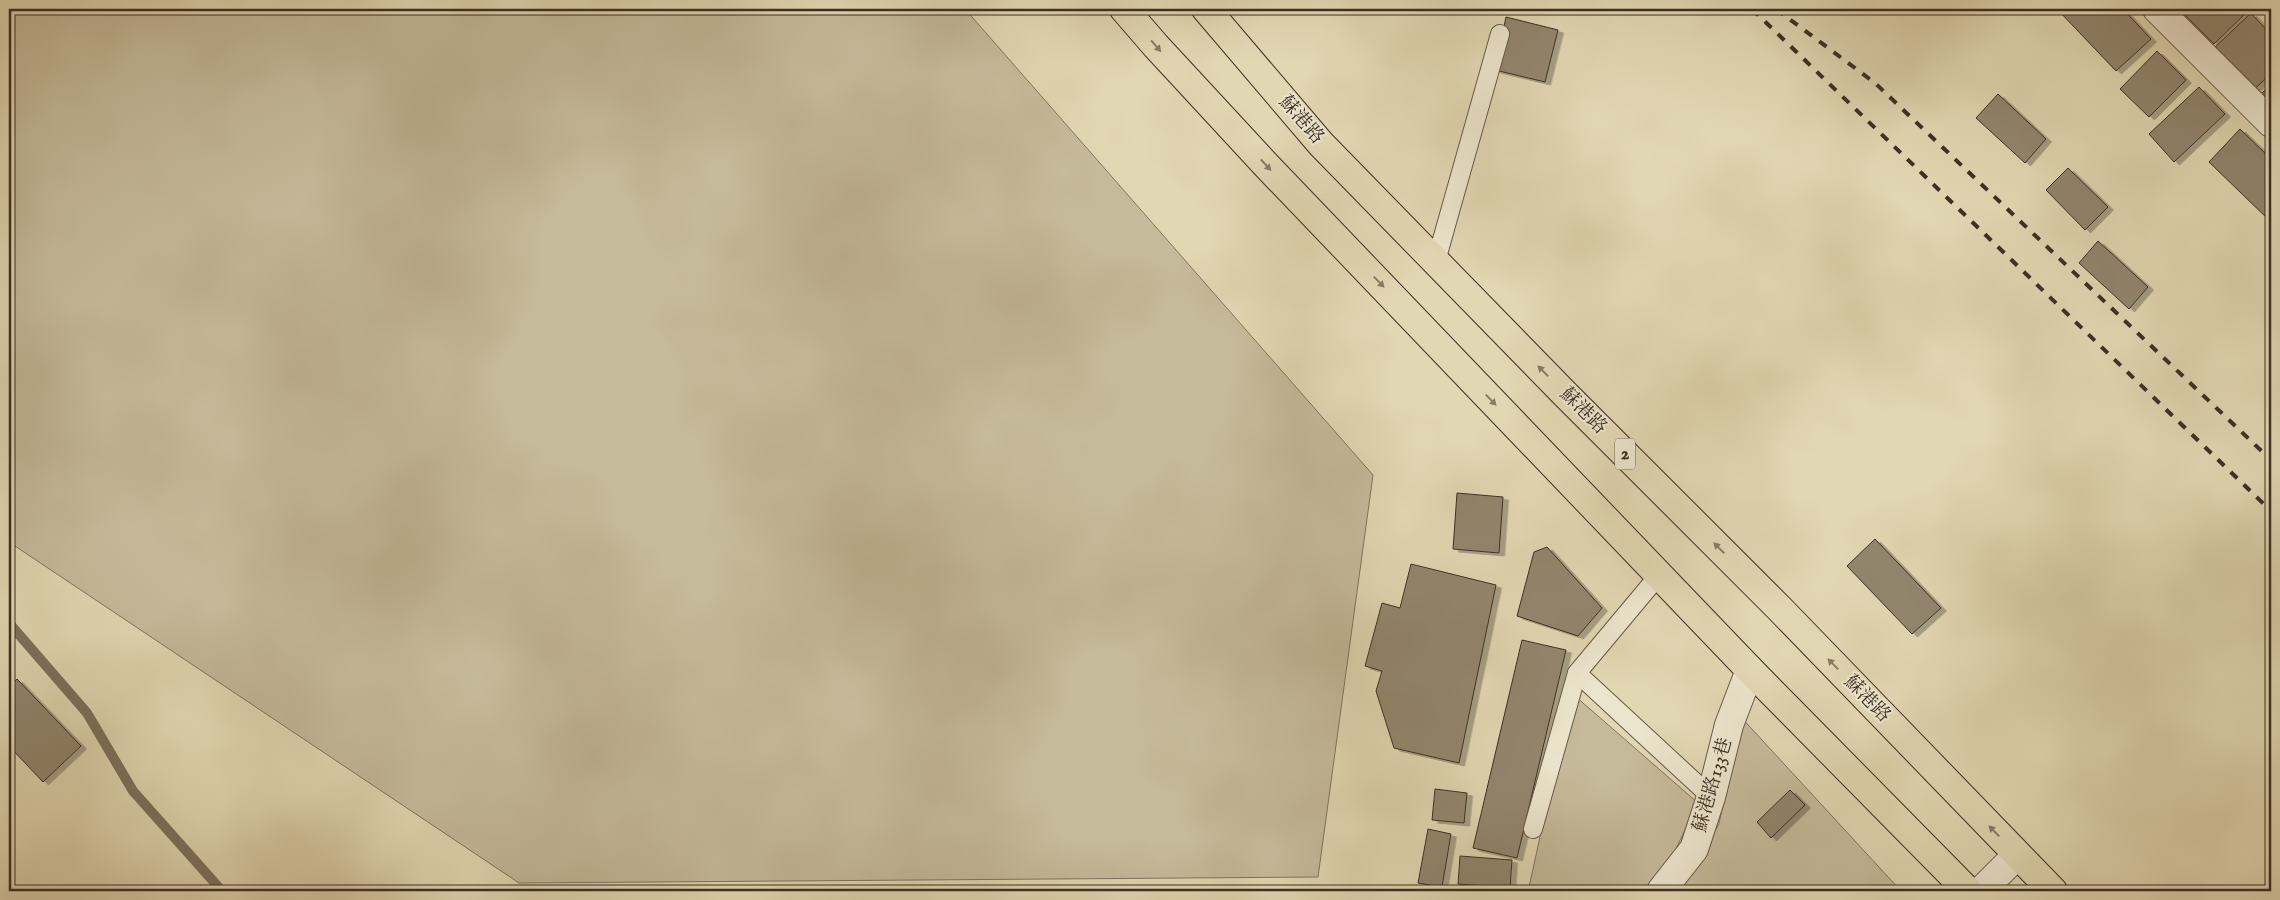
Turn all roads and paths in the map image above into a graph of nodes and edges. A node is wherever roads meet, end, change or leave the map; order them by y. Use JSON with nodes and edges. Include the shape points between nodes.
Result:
{"nodes":[{"id":1,"x":1124,"y":9,"type":"edge"},
{"id":2,"x":1206,"y":9,"type":"edge"},
{"id":3,"x":2157,"y":9,"type":"edge"},
{"id":4,"x":1500,"y":34,"type":"dead end"},
{"id":5,"x":2271,"y":123,"type":"edge"},
{"id":6,"x":1436,"y":261,"type":"junction"},
{"id":7,"x":1659,"y":574,"type":"junction"},
{"id":8,"x":1750,"y":670,"type":"junction"},
{"id":9,"x":1577,"y":673,"type":"junction"},
{"id":10,"x":1711,"y":797,"type":"junction"},
{"id":11,"x":1533,"y":829,"type":"dead end"},
{"id":12,"x":2017,"y":855,"type":"junction"},
{"id":13,"x":1661,"y":891,"type":"edge"},
{"id":14,"x":1968,"y":891,"type":"edge"},
{"id":15,"x":1981,"y":891,"type":"edge"},
{"id":16,"x":2053,"y":891,"type":"edge"}],
"edges":[{"from":1,"to":7,"type":"main road","one_way":true,"via":[[1267,166]]},
{"from":2,"to":6,"type":"main road","name":"蘇港路","number":"2","via":[[1321,144]]},
{"from":3,"to":5,"type":"street"},
{"from":4,"to":6,"type":"lane"},
{"from":12,"to":6,"type":"main road","name":"蘇港路","number":"2","one_way":true,"via":[[1780,609]]},
{"from":7,"to":8,"type":"main road"},
{"from":7,"to":9,"type":"lane"},
{"from":8,"to":10,"type":"street","name":"蘇港路133巷","via":[[1729,725]]},
{"from":8,"to":14,"type":"main road"},
{"from":9,"to":10,"type":"lane"},
{"from":9,"to":11,"type":"lane"},
{"from":10,"to":13,"type":"street","name":"蘇港路133巷","via":[[1694,849]]},
{"from":12,"to":15,"type":"street"},
{"from":12,"to":16,"type":"main road","name":"蘇港路","number":"2"}]}
